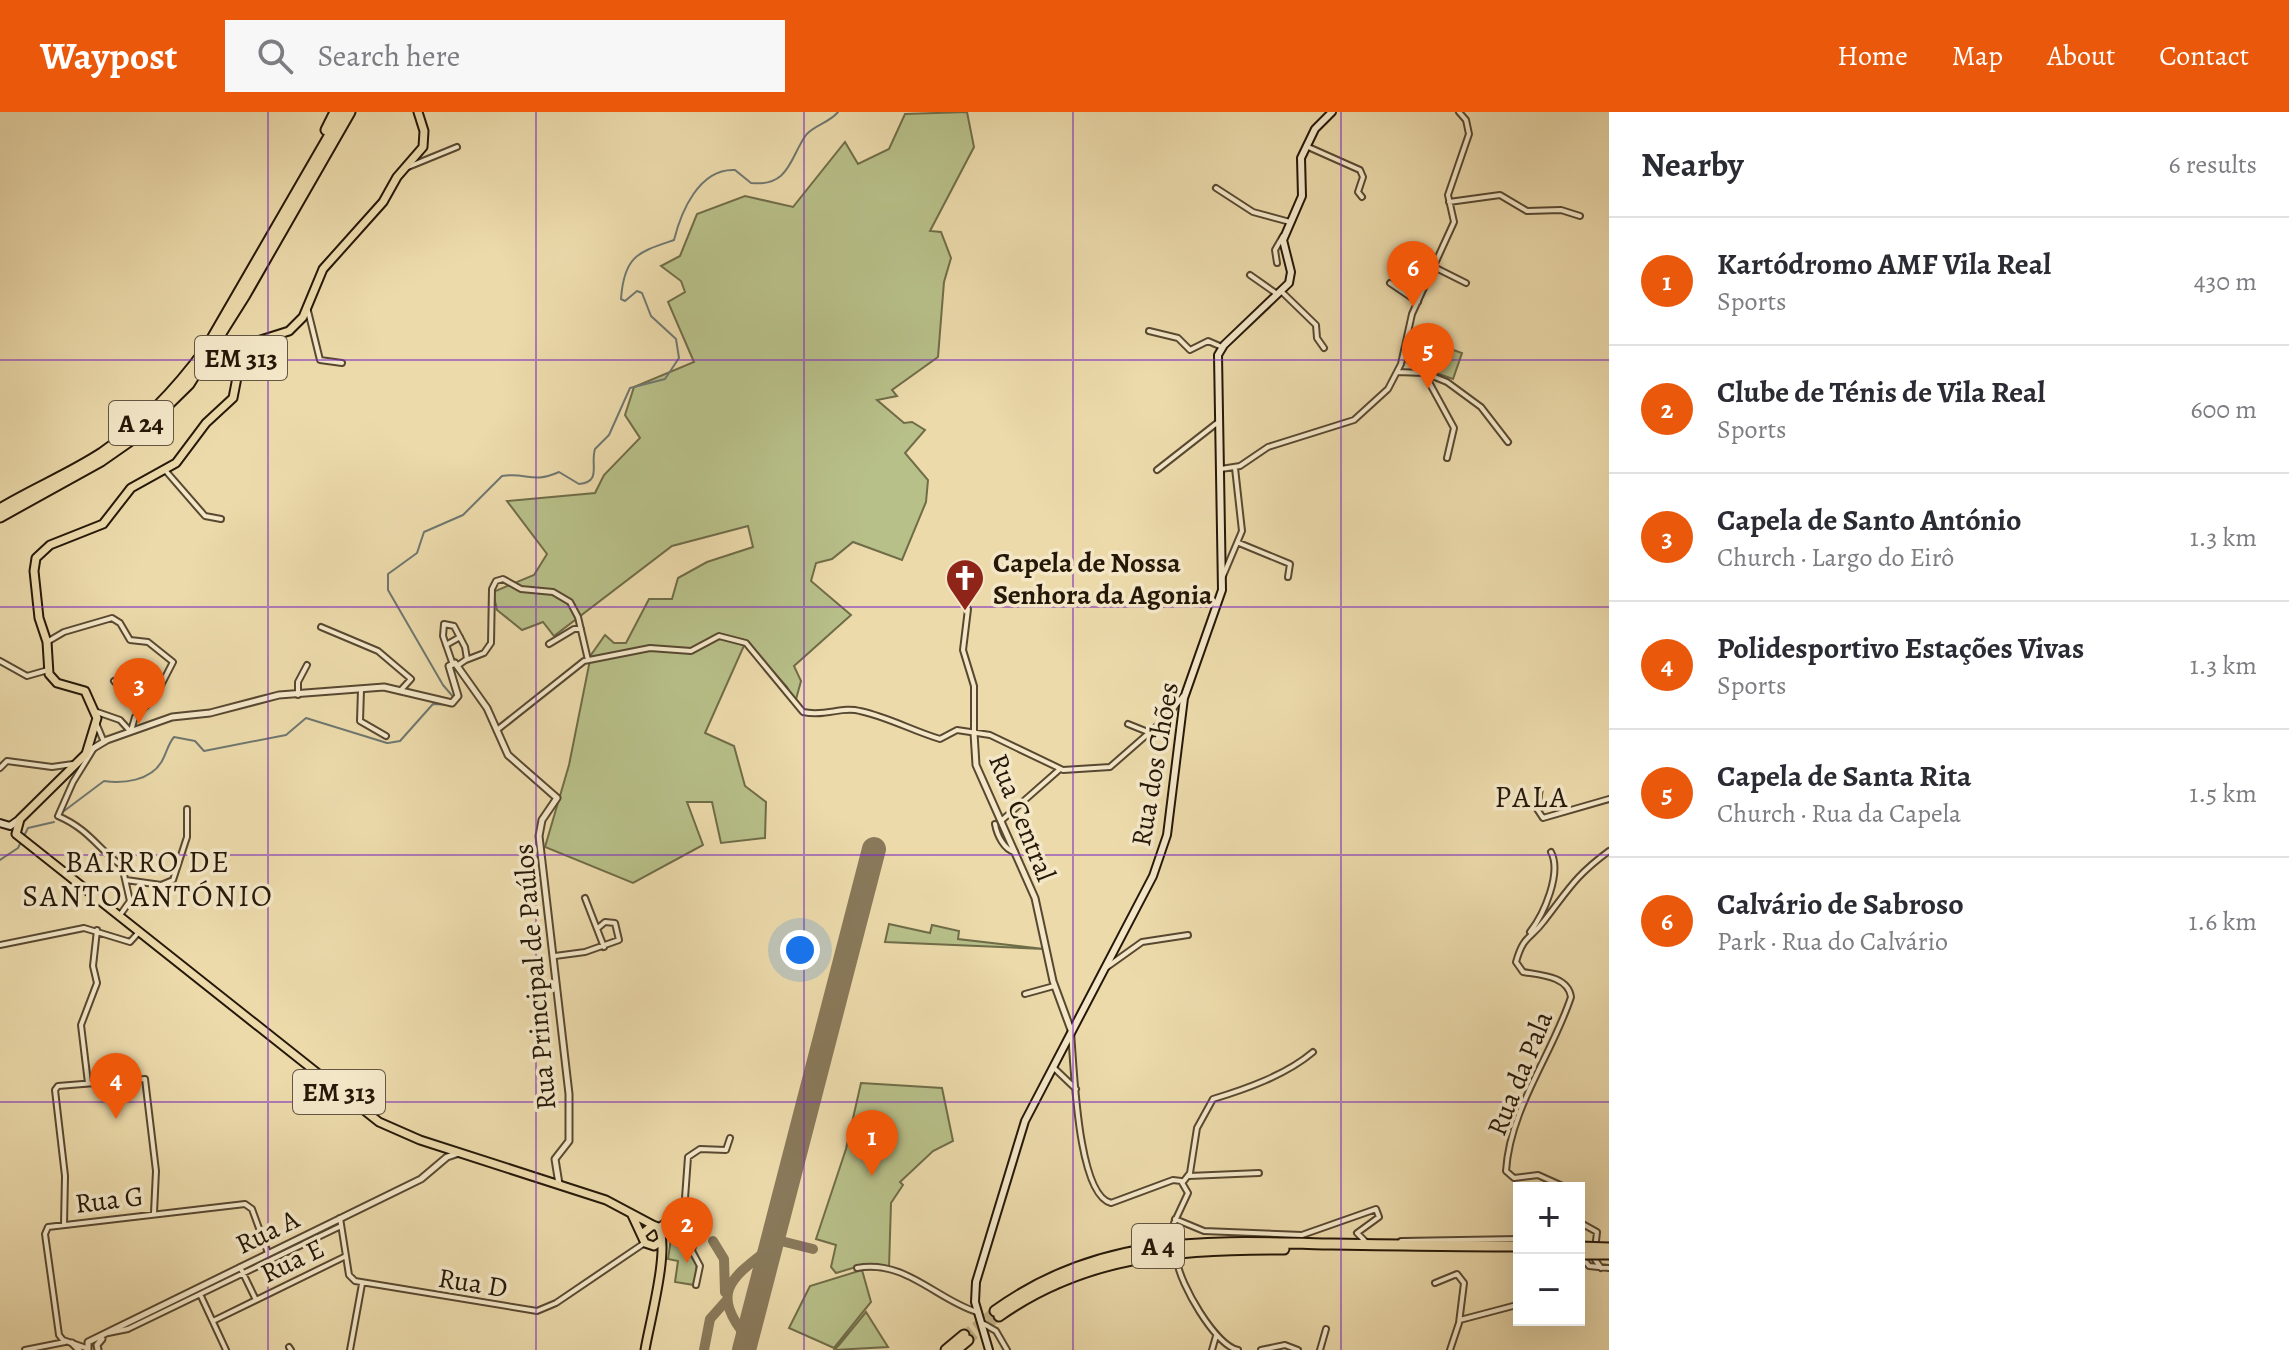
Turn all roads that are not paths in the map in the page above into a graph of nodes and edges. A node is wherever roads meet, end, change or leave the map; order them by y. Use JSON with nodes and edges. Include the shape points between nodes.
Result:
{"nodes":[{"id":1,"x":335,"y":112,"type":"edge"},
{"id":2,"x":343,"y":112,"type":"edge"},
{"id":3,"x":350,"y":112,"type":"edge"},
{"id":4,"x":357,"y":112,"type":"edge"},
{"id":5,"x":418,"y":112,"type":"edge"},
{"id":6,"x":1332,"y":112,"type":"edge"},
{"id":7,"x":1459,"y":112,"type":"edge"},
{"id":8,"x":1306,"y":146,"type":"junction"},
{"id":9,"x":457,"y":147,"type":"dead end"},
{"id":10,"x":405,"y":168,"type":"junction"},
{"id":11,"x":1216,"y":188,"type":"dead end"},
{"id":12,"x":1362,"y":197,"type":"dead end"},
{"id":13,"x":1449,"y":202,"type":"junction"},
{"id":14,"x":297,"y":205,"type":"junction"},
{"id":15,"x":1580,"y":216,"type":"dead end"},
{"id":16,"x":1290,"y":222,"type":"junction"},
{"id":17,"x":1285,"y":233,"type":"junction"},
{"id":18,"x":1277,"y":263,"type":"dead end"},
{"id":19,"x":1434,"y":267,"type":"junction"},
{"id":20,"x":1250,"y":275,"type":"dead end"},
{"id":21,"x":1390,"y":283,"type":"dead end"},
{"id":22,"x":1466,"y":283,"type":"dead end"},
{"id":23,"x":239,"y":291,"type":"junction"},
{"id":24,"x":1280,"y":294,"type":"junction"},
{"id":25,"x":1418,"y":302,"type":"junction"},
{"id":26,"x":307,"y":308,"type":"junction"},
{"id":27,"x":1149,"y":331,"type":"dead end"},
{"id":28,"x":1222,"y":347,"type":"junction"},
{"id":29,"x":1324,"y":348,"type":"dead end"},
{"id":30,"x":342,"y":363,"type":"dead end"},
{"id":31,"x":1398,"y":372,"type":"junction"},
{"id":32,"x":1424,"y":373,"type":"junction"},
{"id":33,"x":1217,"y":423,"type":"junction"},
{"id":34,"x":1508,"y":442,"type":"dead end"},
{"id":35,"x":1447,"y":458,"type":"dead end"},
{"id":36,"x":1235,"y":468,"type":"junction"},
{"id":37,"x":165,"y":470,"type":"junction"},
{"id":38,"x":1157,"y":470,"type":"dead end"},
{"id":39,"x":1219,"y":470,"type":"junction"},
{"id":40,"x":0,"y":509,"type":"edge"},
{"id":41,"x":0,"y":517,"type":"edge"},
{"id":42,"x":221,"y":519,"type":"dead end"},
{"id":43,"x":1239,"y":543,"type":"junction"},
{"id":44,"x":1288,"y":577,"type":"dead end"},
{"id":45,"x":1222,"y":580,"type":"junction"},
{"id":46,"x":956,"y":591,"type":"dead end"},
{"id":47,"x":321,"y":627,"type":"dead end"},
{"id":48,"x":581,"y":629,"type":"junction"},
{"id":49,"x":460,"y":637,"type":"junction"},
{"id":50,"x":47,"y":642,"type":"junction"},
{"id":51,"x":549,"y":644,"type":"dead end"},
{"id":52,"x":446,"y":645,"type":"junction"},
{"id":53,"x":466,"y":660,"type":"junction"},
{"id":54,"x":588,"y":660,"type":"junction"},
{"id":55,"x":0,"y":661,"type":"edge"},
{"id":56,"x":454,"y":664,"type":"junction"},
{"id":57,"x":307,"y":665,"type":"dead end"},
{"id":58,"x":48,"y":670,"type":"junction"},
{"id":59,"x":114,"y":681,"type":"dead end"},
{"id":60,"x":361,"y":690,"type":"junction"},
{"id":61,"x":400,"y":691,"type":"junction"},
{"id":62,"x":298,"y":695,"type":"junction"},
{"id":63,"x":1185,"y":695,"type":"junction"},
{"id":64,"x":141,"y":711,"type":"junction"},
{"id":65,"x":100,"y":714,"type":"junction"},
{"id":66,"x":96,"y":723,"type":"junction"},
{"id":67,"x":1128,"y":724,"type":"dead end"},
{"id":68,"x":497,"y":730,"type":"junction"},
{"id":69,"x":131,"y":731,"type":"junction"},
{"id":70,"x":1149,"y":732,"type":"junction"},
{"id":71,"x":974,"y":733,"type":"junction"},
{"id":72,"x":386,"y":736,"type":"dead end"},
{"id":73,"x":104,"y":742,"type":"junction"},
{"id":74,"x":91,"y":750,"type":"junction"},
{"id":75,"x":76,"y":764,"type":"junction"},
{"id":76,"x":0,"y":768,"type":"edge"},
{"id":77,"x":1060,"y":769,"type":"junction"},
{"id":78,"x":1540,"y":788,"type":"dead end"},
{"id":79,"x":1609,"y":799,"type":"edge"},
{"id":80,"x":187,"y":809,"type":"dead end"},
{"id":81,"x":20,"y":819,"type":"junction"},
{"id":82,"x":998,"y":822,"type":"junction"},
{"id":83,"x":0,"y":824,"type":"edge"},
{"id":84,"x":21,"y":840,"type":"junction"},
{"id":85,"x":1609,"y":851,"type":"edge"},
{"id":86,"x":1551,"y":852,"type":"dead end"},
{"id":87,"x":126,"y":880,"type":"junction"},
{"id":88,"x":585,"y":898,"type":"dead end"},
{"id":89,"x":119,"y":916,"type":"junction"},
{"id":90,"x":598,"y":928,"type":"junction"},
{"id":91,"x":97,"y":930,"type":"junction"},
{"id":92,"x":139,"y":932,"type":"junction"},
{"id":93,"x":1528,"y":934,"type":"junction"},
{"id":94,"x":1188,"y":935,"type":"dead end"},
{"id":95,"x":0,"y":945,"type":"edge"},
{"id":96,"x":604,"y":947,"type":"junction"},
{"id":97,"x":555,"y":956,"type":"junction"},
{"id":98,"x":1102,"y":972,"type":"junction"},
{"id":99,"x":1054,"y":986,"type":"junction"},
{"id":100,"x":1025,"y":994,"type":"dead end"},
{"id":101,"x":1067,"y":1013,"type":"junction"},
{"id":102,"x":1077,"y":1019,"type":"junction"},
{"id":103,"x":1071,"y":1030,"type":"junction"},
{"id":104,"x":1313,"y":1052,"type":"dead end"},
{"id":105,"x":1053,"y":1066,"type":"junction"},
{"id":106,"x":1047,"y":1077,"type":"junction"},
{"id":107,"x":1063,"y":1077,"type":"junction"},
{"id":108,"x":88,"y":1083,"type":"junction"},
{"id":109,"x":1077,"y":1091,"type":"junction"},
{"id":110,"x":730,"y":1138,"type":"dead end"},
{"id":111,"x":445,"y":1155,"type":"junction"},
{"id":112,"x":1259,"y":1173,"type":"dead end"},
{"id":113,"x":1189,"y":1176,"type":"junction"},
{"id":114,"x":1183,"y":1182,"type":"junction"},
{"id":115,"x":1554,"y":1182,"type":"edge"},
{"id":116,"x":559,"y":1184,"type":"junction"},
{"id":117,"x":685,"y":1206,"type":"junction"},
{"id":118,"x":154,"y":1213,"type":"junction"},
{"id":119,"x":631,"y":1214,"type":"junction"},
{"id":120,"x":340,"y":1218,"type":"junction"},
{"id":121,"x":1175,"y":1219,"type":"junction"},
{"id":122,"x":64,"y":1225,"type":"junction"},
{"id":123,"x":1585,"y":1225,"type":"edge"},
{"id":124,"x":341,"y":1226,"type":"junction"},
{"id":125,"x":656,"y":1226,"type":"junction"},
{"id":126,"x":669,"y":1226,"type":"junction"},
{"id":127,"x":662,"y":1238,"type":"junction"},
{"id":128,"x":1513,"y":1239,"type":"edge"},
{"id":129,"x":645,"y":1240,"type":"junction"},
{"id":130,"x":1513,"y":1246,"type":"edge"},
{"id":131,"x":1334,"y":1247,"type":"junction"},
{"id":132,"x":1609,"y":1248,"type":"edge"},
{"id":133,"x":1585,"y":1250,"type":"edge"},
{"id":134,"x":1585,"y":1252,"type":"edge"},
{"id":135,"x":268,"y":1253,"type":"junction"},
{"id":136,"x":1513,"y":1253,"type":"edge"},
{"id":137,"x":1581,"y":1254,"type":"edge"},
{"id":138,"x":1609,"y":1254,"type":"edge"},
{"id":139,"x":346,"y":1256,"type":"junction"},
{"id":140,"x":1609,"y":1262,"type":"edge"},
{"id":141,"x":857,"y":1268,"type":"dead end"},
{"id":142,"x":1601,"y":1268,"type":"junction"},
{"id":143,"x":1609,"y":1268,"type":"edge"},
{"id":144,"x":242,"y":1270,"type":"junction"},
{"id":145,"x":658,"y":1277,"type":"junction"},
{"id":146,"x":1435,"y":1283,"type":"dead end"},
{"id":147,"x":362,"y":1284,"type":"junction"},
{"id":148,"x":696,"y":1285,"type":"dead end"},
{"id":149,"x":198,"y":1291,"type":"junction"},
{"id":150,"x":256,"y":1300,"type":"junction"},
{"id":151,"x":1513,"y":1306,"type":"dead end"},
{"id":152,"x":976,"y":1307,"type":"junction"},
{"id":153,"x":997,"y":1313,"type":"tunnel mouth"},
{"id":154,"x":1460,"y":1320,"type":"junction"},
{"id":155,"x":213,"y":1321,"type":"junction"},
{"id":156,"x":1326,"y":1329,"type":"dead end"},
{"id":157,"x":985,"y":1330,"type":"junction"},
{"id":158,"x":1216,"y":1336,"type":"junction"},
{"id":159,"x":69,"y":1342,"type":"junction"},
{"id":160,"x":91,"y":1347,"type":"edge"},
{"id":161,"x":1227,"y":1348,"type":"edge"},
{"id":162,"x":350,"y":1349,"type":"edge"},
{"id":163,"x":25,"y":1350,"type":"edge"},
{"id":164,"x":79,"y":1350,"type":"edge"},
{"id":165,"x":226,"y":1350,"type":"edge"},
{"id":166,"x":645,"y":1350,"type":"edge"},
{"id":167,"x":946,"y":1350,"type":"edge"},
{"id":168,"x":956,"y":1350,"type":"edge"},
{"id":169,"x":989,"y":1350,"type":"edge"},
{"id":170,"x":1007,"y":1350,"type":"edge"},
{"id":171,"x":1212,"y":1350,"type":"edge"},
{"id":172,"x":1238,"y":1350,"type":"edge"},
{"id":173,"x":1261,"y":1350,"type":"edge"},
{"id":174,"x":1298,"y":1350,"type":"edge"},
{"id":175,"x":1320,"y":1350,"type":"edge"},
{"id":176,"x":1450,"y":1350,"type":"edge"}],
"edges":[{"from":1,"to":23,"type":"highway"},
{"from":2,"to":23,"type":"highway","number":"A 24"},
{"from":3,"to":14,"type":"highway","number":"A 24"},
{"from":4,"to":14,"type":"highway"},
{"from":5,"to":10,"type":"main road","number":"EM 313","via":[[423,147]]},
{"from":6,"to":8,"type":"main road"},
{"from":7,"to":13,"type":"street","via":[[1469,136]]},
{"from":8,"to":12,"type":"street","via":[[1360,170]]},
{"from":8,"to":16,"type":"main road","via":[[1302,196]]},
{"from":9,"to":10,"type":"street"},
{"from":10,"to":26,"type":"main road","number":"EM 313","via":[[383,202],[323,269]]},
{"from":11,"to":16,"type":"street","via":[[1253,212]]},
{"from":13,"to":15,"type":"street","via":[[1501,195],[1527,211],[1564,210]]},
{"from":13,"to":19,"type":"street","via":[[1454,222]]},
{"from":14,"to":41,"type":"highway","number":"A 24","via":[[211,353],[159,418],[101,461]]},
{"from":16,"to":17,"type":"main road"},
{"from":17,"to":18,"type":"street","via":[[1275,250]]},
{"from":17,"to":24,"type":"main road","via":[[1291,277]]},
{"from":19,"to":22,"type":"street"},
{"from":19,"to":25,"type":"street"},
{"from":20,"to":24,"type":"street"},
{"from":21,"to":25,"type":"street"},
{"from":23,"to":40,"type":"highway","number":"A 24","via":[[199,359],[155,411],[100,454]]},
{"from":24,"to":28,"type":"main road"},
{"from":24,"to":29,"type":"street","via":[[1316,324]]},
{"from":25,"to":31,"type":"street"},
{"from":26,"to":30,"type":"street","via":[[320,360]]},
{"from":26,"to":37,"type":"main road","number":"EM 313","via":[[289,331],[251,343],[240,362],[233,398]]},
{"from":27,"to":28,"type":"street","via":[[1180,339],[1190,350],[1208,341]]},
{"from":28,"to":33,"type":"main road","name":"Rua dos Chões","via":[[1216,372]]},
{"from":31,"to":32,"type":"street"},
{"from":31,"to":36,"type":"street","via":[[1356,418],[1268,447]]},
{"from":32,"to":34,"type":"street","via":[[1447,382],[1481,407]]},
{"from":32,"to":35,"type":"street","via":[[1454,428]]},
{"from":33,"to":38,"type":"street"},
{"from":33,"to":39,"type":"main road","name":"Rua dos Chões"},
{"from":36,"to":39,"type":"street"},
{"from":36,"to":43,"type":"street","via":[[1242,521]]},
{"from":37,"to":42,"type":"street","via":[[205,516]]},
{"from":37,"to":50,"type":"main road","number":"EM 313","via":[[131,488],[103,524],[39,552],[34,571],[39,622]]},
{"from":39,"to":45,"type":"main road","name":"Rua dos Chões"},
{"from":43,"to":44,"type":"street","via":[[1290,564]]},
{"from":43,"to":45,"type":"street"},
{"from":45,"to":63,"type":"main road","name":"Rua dos Chões"},
{"from":46,"to":71,"type":"street","name":"Rua Central","via":[[968,609],[963,652],[974,686]]},
{"from":47,"to":61,"type":"street","via":[[383,655],[411,679]]},
{"from":48,"to":51,"type":"street"},
{"from":48,"to":53,"type":"street","via":[[567,599],[499,579],[491,592],[491,643],[482,654]]},
{"from":48,"to":54,"type":"street"},
{"from":49,"to":52,"type":"street"},
{"from":49,"to":52,"type":"street","via":[[453,624],[444,624]]},
{"from":49,"to":53,"type":"street"},
{"from":50,"to":58,"type":"main road","number":"EM 313"},
{"from":50,"to":64,"type":"street","via":[[114,618],[130,640],[148,642],[174,664]]},
{"from":52,"to":56,"type":"street"},
{"from":53,"to":56,"type":"street"},
{"from":54,"to":68,"type":"street"},
{"from":54,"to":71,"type":"street","via":[[650,648],[691,651],[719,636],[746,643],[803,712],[860,711],[940,739],[957,730]]},
{"from":55,"to":58,"type":"street","via":[[27,676]]},
{"from":56,"to":61,"type":"street","via":[[451,673],[458,696],[449,703]]},
{"from":56,"to":68,"type":"street","name":"Rua Principal de Paúlos"},
{"from":57,"to":62,"type":"street"},
{"from":58,"to":65,"type":"main road","via":[[57,683],[85,691]]},
{"from":59,"to":64,"type":"street"},
{"from":60,"to":61,"type":"street"},
{"from":60,"to":62,"type":"street"},
{"from":60,"to":72,"type":"street","via":[[360,721]]},
{"from":62,"to":69,"type":"street","via":[[178,715]]},
{"from":63,"to":70,"type":"street"},
{"from":63,"to":98,"type":"main road","name":"Rua dos Chões","via":[[1164,849]]},
{"from":64,"to":69,"type":"street"},
{"from":65,"to":66,"type":"main road"},
{"from":65,"to":69,"type":"street","via":[[120,720]]},
{"from":66,"to":73,"type":"street"},
{"from":66,"to":74,"type":"main road"},
{"from":67,"to":70,"type":"street"},
{"from":68,"to":97,"type":"street","name":"Rua Principal de Paúlos","via":[[510,757],[557,797],[539,834]]},
{"from":69,"to":73,"type":"street"},
{"from":70,"to":77,"type":"street","via":[[1113,766]]},
{"from":71,"to":77,"type":"street","via":[[1010,742]]},
{"from":71,"to":82,"type":"street","name":"Rua Central","via":[[976,765]]},
{"from":73,"to":74,"type":"street"},
{"from":74,"to":75,"type":"main road"},
{"from":74,"to":87,"type":"street","via":[[58,816],[89,832],[110,860],[121,865]]},
{"from":75,"to":76,"type":"street","via":[[52,767],[7,761]]},
{"from":75,"to":81,"type":"main road"},
{"from":77,"to":82,"type":"street"},
{"from":78,"to":79,"type":"street","via":[[1537,810],[1543,818]]},
{"from":80,"to":87,"type":"street","via":[[187,839],[174,879],[161,885]]},
{"from":81,"to":83,"type":"main road","via":[[10,826]]},
{"from":81,"to":84,"type":"main road","via":[[16,826]]},
{"from":82,"to":99,"type":"street","name":"Rua Central","via":[[1036,901]]},
{"from":83,"to":84,"type":"main road"},
{"from":84,"to":89,"type":"main road","number":"EM 313"},
{"from":85,"to":93,"type":"street","via":[[1576,876],[1543,924]]},
{"from":86,"to":93,"type":"street","via":[[1554,875]]},
{"from":87,"to":89,"type":"street","via":[[130,902]]},
{"from":88,"to":90,"type":"street"},
{"from":89,"to":92,"type":"main road","number":"EM 313"},
{"from":90,"to":96,"type":"street"},
{"from":90,"to":96,"type":"street","via":[[610,922],[619,929],[618,941]]},
{"from":91,"to":92,"type":"street","via":[[130,942]]},
{"from":91,"to":95,"type":"street","via":[[82,928]]},
{"from":91,"to":108,"type":"street","via":[[97,983],[81,1025]]},
{"from":92,"to":111,"type":"main road","number":"EM 313","via":[[371,1118]]},
{"from":93,"to":115,"type":"street","name":"Rua da Pala","via":[[1518,967],[1524,973],[1548,975],[1568,987],[1571,997],[1534,1076],[1505,1170],[1513,1178],[1536,1174]]},
{"from":94,"to":98,"type":"street","via":[[1140,942]]},
{"from":96,"to":97,"type":"street"},
{"from":97,"to":116,"type":"street","name":"Rua Principal de Paúlos","via":[[569,1094],[569,1141],[555,1159]]},
{"from":98,"to":102,"type":"main road","name":"Rua dos Chões"},
{"from":99,"to":100,"type":"street"},
{"from":99,"to":101,"type":"street","name":"Rua Central"},
{"from":101,"to":102,"type":"street"},
{"from":101,"to":103,"type":"street","name":"Rua Central"},
{"from":102,"to":103,"type":"main road","name":"Rua dos Chões"},
{"from":103,"to":105,"type":"main road","name":"Rua dos Chões"},
{"from":103,"to":109,"type":"street"},
{"from":104,"to":113,"type":"street","via":[[1234,1095],[1213,1099],[1197,1128]]},
{"from":105,"to":106,"type":"main road","name":"Rua dos Chões"},
{"from":105,"to":107,"type":"street"},
{"from":106,"to":107,"type":"street"},
{"from":106,"to":152,"type":"main road","name":"Rua dos Chões","via":[[1023,1127],[976,1288]]},
{"from":107,"to":109,"type":"street"},
{"from":108,"to":118,"type":"street","via":[[145,1079],[156,1174]]},
{"from":108,"to":122,"type":"street","via":[[55,1088],[65,1176]]},
{"from":109,"to":114,"type":"street","via":[[1085,1158],[1104,1201],[1115,1202],[1173,1180]]},
{"from":110,"to":117,"type":"street","via":[[726,1150],[700,1149],[688,1157]]},
{"from":111,"to":116,"type":"main road","number":"EM 313","via":[[462,1153]]},
{"from":111,"to":120,"type":"street","name":"Rua A","via":[[421,1179]]},
{"from":112,"to":113,"type":"street"},
{"from":113,"to":114,"type":"street"},
{"from":114,"to":121,"type":"street","via":[[1188,1193]]},
{"from":116,"to":119,"type":"main road","number":"EM 313"},
{"from":117,"to":125,"type":"street"},
{"from":117,"to":126,"type":"street","via":[[683,1215]]},
{"from":118,"to":122,"type":"street","name":"Rua G"},
{"from":118,"to":135,"type":"street","name":"Rua G","via":[[249,1205]]},
{"from":119,"to":125,"type":"main road","number":"EM 313"},
{"from":119,"to":129,"type":"main road"},
{"from":120,"to":124,"type":"street"},
{"from":120,"to":135,"type":"street","name":"Rua A"},
{"from":121,"to":128,"type":"street","via":[[1202,1230],[1304,1235],[1376,1209],[1379,1217],[1357,1233],[1359,1239]]},
{"from":121,"to":158,"type":"street","bridge":true,"via":[[1183,1280]]},
{"from":122,"to":159,"type":"street","name":"Rua G","via":[[48,1227],[45,1234],[59,1335]]},
{"from":123,"to":142,"type":"street","via":[[1597,1232],[1594,1257]]},
{"from":124,"to":139,"type":"street"},
{"from":124,"to":144,"type":"street"},
{"from":125,"to":127,"type":"main road"},
{"from":125,"to":129,"type":"main road"},
{"from":126,"to":127,"type":"street"},
{"from":126,"to":148,"type":"street","via":[[695,1234],[692,1251],[700,1266]]},
{"from":127,"to":129,"type":"main road"},
{"from":127,"to":145,"type":"main road"},
{"from":129,"to":145,"type":"main road","via":[[657,1257]]},
{"from":129,"to":147,"type":"street","name":"Rua D","via":[[537,1311]]},
{"from":130,"to":131,"type":"highway","number":"A 4"},
{"from":131,"to":136,"type":"highway","number":"A 4"},
{"from":131,"to":153,"type":"highway","number":"A 4","via":[[1208,1249],[1125,1259],[1053,1284]]},
{"from":132,"to":133,"type":"highway","bridge":true},
{"from":134,"to":138,"type":"highway","bridge":true},
{"from":135,"to":144,"type":"street","name":"Rua A"},
{"from":137,"to":142,"type":"street","via":[[1587,1265]]},
{"from":139,"to":147,"type":"street","via":[[350,1277]]},
{"from":139,"to":150,"type":"street","name":"Rua E"},
{"from":140,"to":142,"type":"street"},
{"from":141,"to":152,"type":"street","via":[[908,1275],[963,1309]]},
{"from":142,"to":143,"type":"street"},
{"from":144,"to":149,"type":"street","name":"Rua A"},
{"from":144,"to":150,"type":"street","name":"Rua E"},
{"from":145,"to":166,"type":"main road"},
{"from":146,"to":154,"type":"street","via":[[1460,1276]]},
{"from":147,"to":162,"type":"street"},
{"from":149,"to":155,"type":"street"},
{"from":149,"to":160,"type":"street","name":"Rua A","via":[[108,1333]]},
{"from":150,"to":155,"type":"street","name":"Rua E"},
{"from":151,"to":154,"type":"street"},
{"from":152,"to":157,"type":"main road"},
{"from":154,"to":176,"type":"street"},
{"from":155,"to":165,"type":"street"},
{"from":156,"to":175,"type":"street"},
{"from":157,"to":169,"type":"main road"},
{"from":157,"to":170,"type":"street","via":[[996,1331]]},
{"from":158,"to":161,"type":"street"},
{"from":158,"to":171,"type":"street"},
{"from":159,"to":160,"type":"street"},
{"from":159,"to":163,"type":"street"},
{"from":159,"to":164,"type":"street"},
{"from":161,"to":172,"type":"street"},
{"from":167,"to":168,"type":"highway","via":[[966,1338]]},
{"from":173,"to":174,"type":"street","via":[[1285,1345]]}]}
